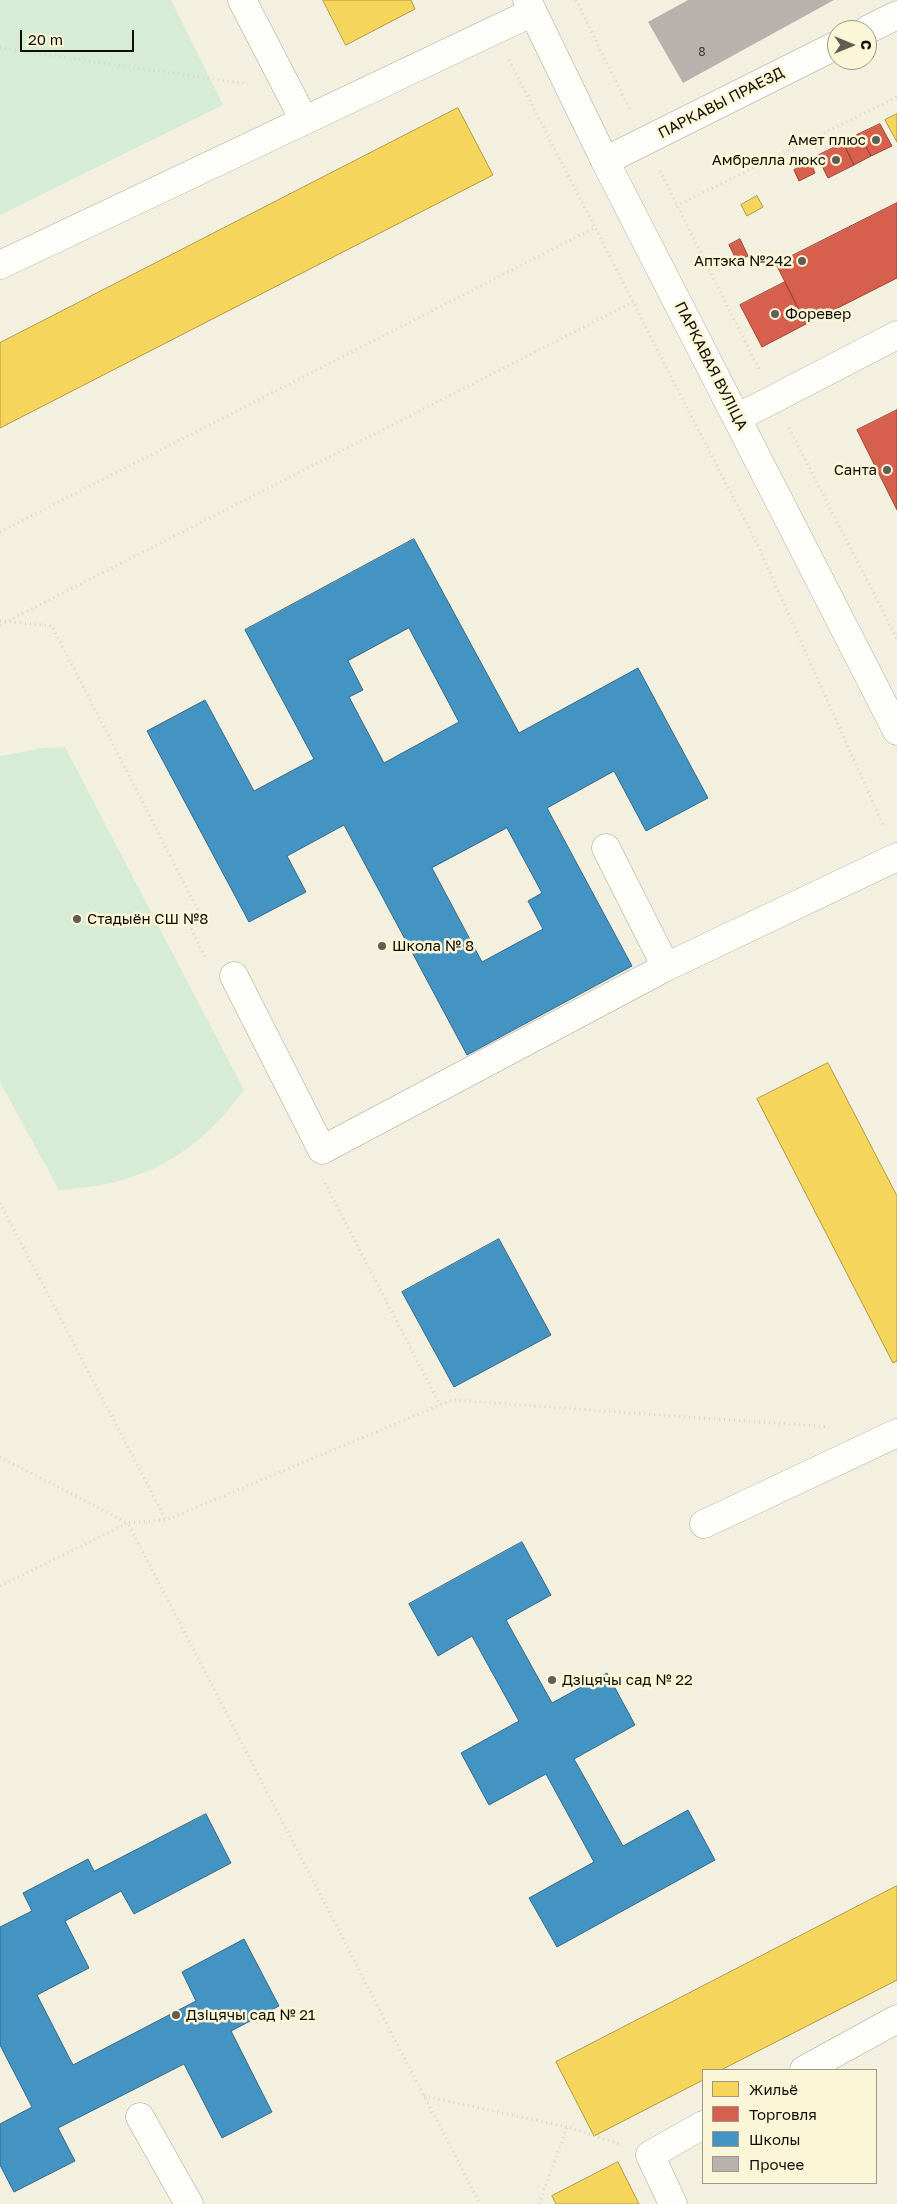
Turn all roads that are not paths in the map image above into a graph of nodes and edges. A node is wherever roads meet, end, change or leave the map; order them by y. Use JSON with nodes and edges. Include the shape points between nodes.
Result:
{"nodes":[{"id":1,"x":242,"y":0,"type":"edge"},
{"id":2,"x":530,"y":6,"type":"edge"},
{"id":3,"x":897,"y":15,"type":"edge"},
{"id":4,"x":877,"y":25,"type":"edge"},
{"id":5,"x":827,"y":50,"type":"edge"},
{"id":6,"x":304,"y":120,"type":"junction"},
{"id":7,"x":605,"y":161,"type":"junction"},
{"id":8,"x":0,"y":265,"type":"edge"},
{"id":9,"x":897,"y":335,"type":"edge"},
{"id":10,"x":737,"y":418,"type":"junction"},
{"id":11,"x":897,"y":731,"type":"edge"},
{"id":12,"x":606,"y":848,"type":"dead end"},
{"id":13,"x":897,"y":856,"type":"edge"},
{"id":14,"x":666,"y":967,"type":"junction"},
{"id":15,"x":234,"y":976,"type":"dead end"},
{"id":16,"x":897,"y":1433,"type":"edge"},
{"id":17,"x":704,"y":1524,"type":"dead end"},
{"id":18,"x":897,"y":2019,"type":"edge"},
{"id":19,"x":806,"y":2069,"type":"edge"},
{"id":20,"x":140,"y":2117,"type":"dead end"},
{"id":21,"x":702,"y":2126,"type":"edge"},
{"id":22,"x":188,"y":2204,"type":"edge"},
{"id":23,"x":673,"y":2204,"type":"edge"}],
"edges":[{"from":1,"to":6,"type":"street"},
{"from":2,"to":6,"type":"street","via":[[493,30]]},
{"from":2,"to":7,"type":"street","name":"ПАРКАВАЯ ВУЛІЦА"},
{"from":3,"to":4,"type":"street"},
{"from":5,"to":7,"type":"street","name":"ПАРКАВЫ ПРАЕЗД"},
{"from":6,"to":8,"type":"street"},
{"from":7,"to":10,"type":"street","name":"ПАРКАВАЯ ВУЛІЦА"},
{"from":9,"to":10,"type":"street"},
{"from":10,"to":11,"type":"street","name":"ПАРКАВАЯ ВУЛІЦА"},
{"from":12,"to":14,"type":"street"},
{"from":13,"to":14,"type":"street"},
{"from":14,"to":15,"type":"street","via":[[322,1150]]},
{"from":16,"to":17,"type":"street"},
{"from":18,"to":19,"type":"street"},
{"from":20,"to":22,"type":"street"},
{"from":21,"to":23,"type":"street","via":[[650,2155]]}]}
